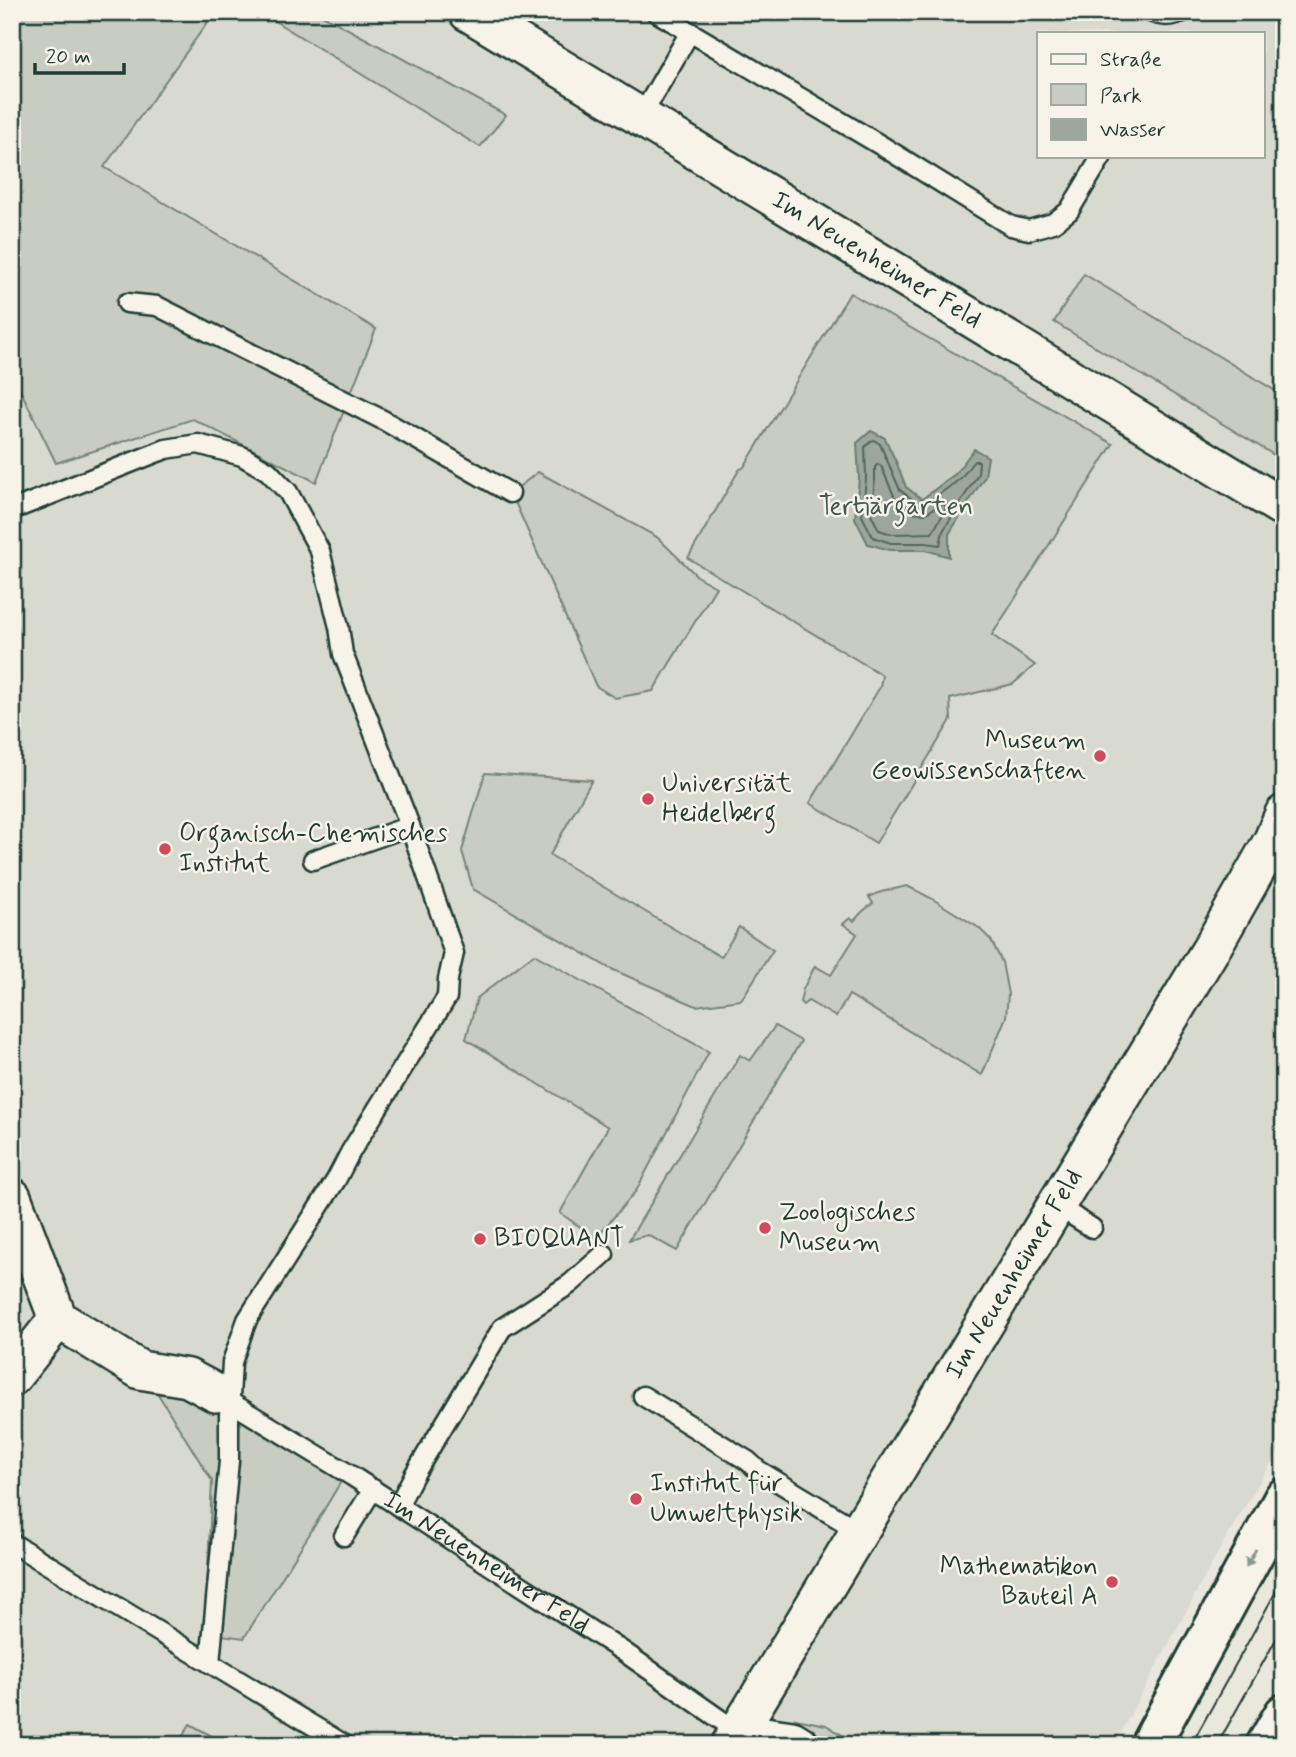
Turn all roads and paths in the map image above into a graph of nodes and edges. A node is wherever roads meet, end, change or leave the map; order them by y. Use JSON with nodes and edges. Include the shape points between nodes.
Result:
{"nodes":[{"id":1,"x":468,"y":12,"type":"edge"},
{"id":2,"x":656,"y":12,"type":"edge"},
{"id":3,"x":1150,"y":12,"type":"edge"},
{"id":4,"x":1183,"y":12,"type":"edge"},
{"id":5,"x":690,"y":32,"type":"junction"},
{"id":6,"x":1171,"y":32,"type":"edge"},
{"id":7,"x":641,"y":117,"type":"junction"},
{"id":8,"x":1101,"y":158,"type":"edge"},
{"id":9,"x":127,"y":303,"type":"dead end"},
{"id":10,"x":510,"y":493,"type":"dead end"},
{"id":11,"x":1284,"y":508,"type":"edge"},
{"id":12,"x":12,"y":510,"type":"edge"},
{"id":13,"x":1284,"y":814,"type":"edge"},
{"id":14,"x":410,"y":826,"type":"junction"},
{"id":15,"x":313,"y":860,"type":"dead end"},
{"id":16,"x":12,"y":1197,"type":"edge"},
{"id":17,"x":1056,"y":1205,"type":"junction"},
{"id":18,"x":1093,"y":1228,"type":"dead end"},
{"id":19,"x":604,"y":1254,"type":"dead end"},
{"id":20,"x":58,"y":1319,"type":"junction"},
{"id":21,"x":12,"y":1377,"type":"edge"},
{"id":22,"x":643,"y":1396,"type":"dead end"},
{"id":23,"x":223,"y":1397,"type":"junction"},
{"id":24,"x":373,"y":1489,"type":"junction"},
{"id":25,"x":1284,"y":1499,"type":"edge"},
{"id":26,"x":398,"y":1506,"type":"junction"},
{"id":27,"x":859,"y":1531,"type":"junction"},
{"id":28,"x":344,"y":1535,"type":"dead end"},
{"id":29,"x":12,"y":1543,"type":"edge"},
{"id":30,"x":210,"y":1663,"type":"junction"},
{"id":31,"x":1284,"y":1714,"type":"edge"},
{"id":32,"x":739,"y":1740,"type":"edge"},
{"id":33,"x":345,"y":1745,"type":"edge"},
{"id":34,"x":800,"y":1745,"type":"edge"},
{"id":35,"x":1150,"y":1745,"type":"edge"},
{"id":36,"x":1266,"y":1745,"type":"edge"}],
"edges":[{"from":1,"to":7,"type":"street","name":"Im Neuenheimer Feld"},
{"from":2,"to":5,"type":"lane"},
{"from":3,"to":4,"type":"lane","via":[[1173,16]]},
{"from":4,"to":6,"type":"lane"},
{"from":5,"to":7,"type":"lane"},
{"from":5,"to":8,"type":"lane","via":[[1011,226],[1029,230],[1053,223],[1069,211]]},
{"from":7,"to":11,"type":"street","name":"Im Neuenheimer Feld"},
{"from":9,"to":10,"type":"lane","via":[[157,306],[383,421]]},
{"from":12,"to":14,"type":"lane","via":[[166,449],[198,444],[242,456],[268,471],[288,492],[320,551],[343,654]]},
{"from":13,"to":17,"type":"street","name":"Im Neuenheimer Feld","via":[[1246,890]]},
{"from":14,"to":15,"type":"lane"},
{"from":14,"to":23,"type":"lane","via":[[454,953],[447,997],[247,1320]]},
{"from":16,"to":20,"type":"street"},
{"from":17,"to":18,"type":"lane"},
{"from":17,"to":27,"type":"street","name":"Im Neuenheimer Feld"},
{"from":19,"to":26,"type":"lane","via":[[570,1284],[502,1328]]},
{"from":20,"to":21,"type":"street"},
{"from":20,"to":23,"type":"street","name":"Im Neuenheimer Feld","via":[[139,1370],[188,1378]]},
{"from":22,"to":27,"type":"lane"},
{"from":23,"to":24,"type":"lane","name":"Im Neuenheimer Feld"},
{"from":23,"to":30,"type":"lane","via":[[229,1461]]},
{"from":24,"to":26,"type":"lane","name":"Im Neuenheimer Feld"},
{"from":24,"to":28,"type":"lane"},
{"from":25,"to":35,"type":"main road","one_way":true},
{"from":26,"to":32,"type":"lane","name":"Im Neuenheimer Feld","via":[[624,1652]]},
{"from":27,"to":32,"type":"street","name":"Im Neuenheimer Feld"},
{"from":29,"to":30,"type":"lane"},
{"from":30,"to":33,"type":"lane"},
{"from":31,"to":36,"type":"main road"},
{"from":32,"to":34,"type":"street","name":"Im Neuenheimer Feld","via":[[792,1740]]}]}
